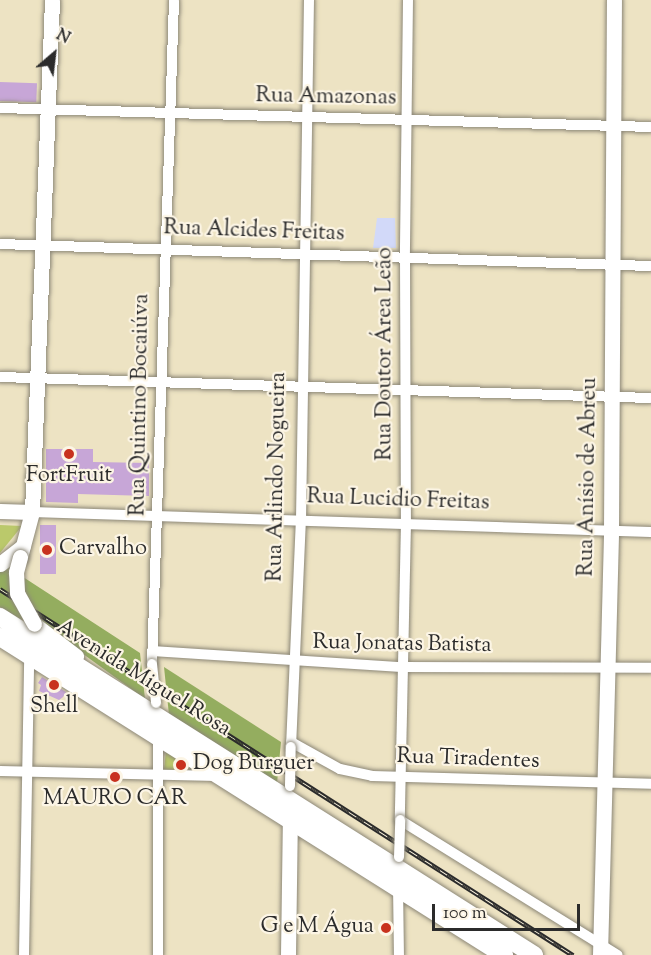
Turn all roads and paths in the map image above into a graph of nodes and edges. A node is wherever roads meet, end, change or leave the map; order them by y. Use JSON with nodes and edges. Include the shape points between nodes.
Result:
{"nodes":[{"id":1,"x":52,"y":0,"type":"edge"},
{"id":2,"x":174,"y":0,"type":"edge"},
{"id":3,"x":309,"y":0,"type":"edge"},
{"id":4,"x":408,"y":0,"type":"edge"},
{"id":5,"x":614,"y":0,"type":"edge"},
{"id":6,"x":0,"y":108,"type":"edge"},
{"id":7,"x":47,"y":110,"type":"junction"},
{"id":8,"x":169,"y":114,"type":"junction"},
{"id":9,"x":308,"y":117,"type":"junction"},
{"id":10,"x":408,"y":120,"type":"junction"},
{"id":11,"x":614,"y":125,"type":"junction"},
{"id":12,"x":651,"y":127,"type":"edge"},
{"id":13,"x":0,"y":244,"type":"edge"},
{"id":14,"x":44,"y":245,"type":"junction"},
{"id":15,"x":164,"y":249,"type":"junction"},
{"id":16,"x":304,"y":254,"type":"junction"},
{"id":17,"x":405,"y":256,"type":"junction"},
{"id":18,"x":613,"y":265,"type":"junction"},
{"id":19,"x":651,"y":266,"type":"edge"},
{"id":20,"x":0,"y":377,"type":"edge"},
{"id":21,"x":36,"y":378,"type":"junction"},
{"id":22,"x":162,"y":384,"type":"junction"},
{"id":23,"x":303,"y":389,"type":"junction"},
{"id":24,"x":404,"y":390,"type":"junction"},
{"id":25,"x":613,"y":397,"type":"junction"},
{"id":26,"x":651,"y":398,"type":"edge"},
{"id":27,"x":0,"y":511,"type":"edge"},
{"id":28,"x":32,"y":512,"type":"junction"},
{"id":29,"x":159,"y":517,"type":"junction"},
{"id":30,"x":301,"y":520,"type":"junction"},
{"id":31,"x":406,"y":522,"type":"junction"},
{"id":32,"x":611,"y":531,"type":"junction"},
{"id":33,"x":651,"y":532,"type":"edge"},
{"id":34,"x":19,"y":552,"type":"junction"},
{"id":35,"x":0,"y":564,"type":"edge"},
{"id":36,"x":0,"y":617,"type":"edge"},
{"id":37,"x":3,"y":641,"type":"edge"},
{"id":38,"x":152,"y":651,"type":"junction"},
{"id":39,"x":29,"y":655,"type":"junction"},
{"id":40,"x":296,"y":662,"type":"junction"},
{"id":41,"x":401,"y":667,"type":"junction"},
{"id":42,"x":608,"y":667,"type":"junction"},
{"id":43,"x":651,"y":669,"type":"edge"},
{"id":44,"x":114,"y":690,"type":"junction"},
{"id":45,"x":157,"y":710,"type":"junction"},
{"id":46,"x":159,"y":736,"type":"junction"},
{"id":47,"x":291,"y":745,"type":"junction"},
{"id":48,"x":0,"y":771,"type":"edge"},
{"id":49,"x":26,"y":772,"type":"junction"},
{"id":50,"x":159,"y":775,"type":"junction"},
{"id":51,"x":220,"y":776,"type":"junction"},
{"id":52,"x":401,"y":778,"type":"junction"},
{"id":53,"x":603,"y":783,"type":"junction"},
{"id":54,"x":651,"y":784,"type":"edge"},
{"id":55,"x":290,"y":794,"type":"junction"},
{"id":56,"x":290,"y":820,"type":"junction"},
{"id":57,"x":400,"y":820,"type":"junction"},
{"id":58,"x":399,"y":871,"type":"junction"},
{"id":59,"x":600,"y":950,"type":"edge"},
{"id":60,"x":24,"y":955,"type":"edge"},
{"id":61,"x":158,"y":955,"type":"edge"},
{"id":62,"x":288,"y":955,"type":"edge"},
{"id":63,"x":399,"y":955,"type":"edge"},
{"id":64,"x":504,"y":955,"type":"edge"},
{"id":65,"x":534,"y":955,"type":"edge"},
{"id":66,"x":618,"y":955,"type":"edge"}],
"edges":[{"from":1,"to":7,"type":"main road"},
{"from":2,"to":8,"type":"street","name":"Rua Quintino Bocaiúva"},
{"from":3,"to":9,"type":"street","name":"Rua Arlindo Nogueira"},
{"from":4,"to":10,"type":"street","name":"Rua Doutor Área Leão"},
{"from":5,"to":11,"type":"main road","name":"Rua Anísio de Abreu"},
{"from":6,"to":7,"type":"street","name":"Rua Amazonas"},
{"from":7,"to":8,"type":"street","name":"Rua Amazonas"},
{"from":7,"to":14,"type":"main road"},
{"from":8,"to":9,"type":"street","name":"Rua Amazonas"},
{"from":8,"to":15,"type":"street","name":"Rua Quintino Bocaiúva"},
{"from":9,"to":10,"type":"street","name":"Rua Amazonas"},
{"from":9,"to":16,"type":"street","name":"Rua Arlindo Nogueira"},
{"from":10,"to":11,"type":"street","name":"Rua Amazonas"},
{"from":10,"to":17,"type":"street","name":"Rua Doutor Área Leão"},
{"from":11,"to":12,"type":"street","name":"Rua Amazonas"},
{"from":11,"to":18,"type":"main road","name":"Rua Anísio de Abreu"},
{"from":13,"to":14,"type":"street","name":"Rua Alcides Freitas"},
{"from":14,"to":15,"type":"street","name":"Rua Alcides Freitas"},
{"from":14,"to":21,"type":"main road"},
{"from":15,"to":16,"type":"street","name":"Rua Alcides Freitas"},
{"from":15,"to":22,"type":"street","name":"Rua Quintino Bocaiúva"},
{"from":16,"to":17,"type":"street","name":"Rua Alcides Freitas"},
{"from":16,"to":23,"type":"street","name":"Rua Arlindo Nogueira"},
{"from":17,"to":18,"type":"street","name":"Rua Alcides Freitas"},
{"from":17,"to":24,"type":"street","name":"Rua Doutor Área Leão"},
{"from":18,"to":19,"type":"street","name":"Rua Alcides Freitas"},
{"from":18,"to":25,"type":"main road","name":"Rua Anísio de Abreu"},
{"from":20,"to":21,"type":"street"},
{"from":21,"to":22,"type":"street"},
{"from":21,"to":28,"type":"main road"},
{"from":22,"to":23,"type":"street"},
{"from":22,"to":29,"type":"street","name":"Rua Quintino Bocaiúva"},
{"from":23,"to":24,"type":"street"},
{"from":23,"to":30,"type":"street","name":"Rua Arlindo Nogueira"},
{"from":24,"to":25,"type":"street"},
{"from":24,"to":31,"type":"street","name":"Rua Doutor Área Leão"},
{"from":25,"to":26,"type":"street"},
{"from":25,"to":32,"type":"main road","name":"Rua Anísio de Abreu"},
{"from":27,"to":28,"type":"main road","name":"Rua Lucidio Freitas"},
{"from":28,"to":29,"type":"street","name":"Rua Lucidio Freitas"},
{"from":28,"to":34,"type":"main road"},
{"from":29,"to":30,"type":"street","name":"Rua Lucidio Freitas"},
{"from":29,"to":38,"type":"street","name":"Rua Quintino Bocaiúva"},
{"from":30,"to":31,"type":"street","name":"Rua Lucidio Freitas"},
{"from":30,"to":40,"type":"street","name":"Rua Arlindo Nogueira"},
{"from":31,"to":32,"type":"street","name":"Rua Lucidio Freitas"},
{"from":31,"to":41,"type":"street","name":"Rua Doutor Área Leão"},
{"from":32,"to":33,"type":"street","name":"Rua Lucidio Freitas"},
{"from":32,"to":42,"type":"main road","name":"Rua Anísio de Abreu"},
{"from":34,"to":35,"type":"main road"},
{"from":34,"to":44,"type":"main road","bridge":true,"via":[[17,593],[34,624],[91,666]]},
{"from":36,"to":44,"type":"main road","name":"Avenida Miguel Rosa"},
{"from":37,"to":39,"type":"main road","name":"Avenida Miguel Rosa"},
{"from":38,"to":40,"type":"street","name":"Rua Jonatas Batista"},
{"from":38,"to":45,"type":"street","name":"Rua Quintino Bocaiúva","bridge":true},
{"from":39,"to":46,"type":"main road","name":"Avenida Miguel Rosa"},
{"from":39,"to":49,"type":"street"},
{"from":40,"to":41,"type":"street","name":"Rua Jonatas Batista"},
{"from":40,"to":47,"type":"street","name":"Rua Arlindo Nogueira"},
{"from":41,"to":42,"type":"street","name":"Rua Jonatas Batista"},
{"from":41,"to":52,"type":"street","name":"Rua Doutor Área Leão"},
{"from":42,"to":43,"type":"street","name":"Rua Jonatas Batista"},
{"from":42,"to":53,"type":"main road","name":"Rua Anísio de Abreu"},
{"from":44,"to":45,"type":"main road","name":"Avenida Miguel Rosa"},
{"from":45,"to":46,"type":"street","name":"Rua Quintino Bocaiúva"},
{"from":45,"to":55,"type":"main road","name":"Avenida Miguel Rosa"},
{"from":46,"to":50,"type":"street","name":"Rua Quintino Bocaiúva"},
{"from":46,"to":51,"type":"main road","name":"Avenida Miguel Rosa"},
{"from":47,"to":52,"type":"street","name":"Rua Tiradentes","via":[[356,774]]},
{"from":47,"to":55,"type":"street","name":"Rua Arlindo Nogueira","bridge":true},
{"from":48,"to":49,"type":"street"},
{"from":49,"to":50,"type":"street"},
{"from":49,"to":60,"type":"street"},
{"from":50,"to":51,"type":"street"},
{"from":50,"to":61,"type":"street","name":"Rua Quintino Bocaiúva"},
{"from":51,"to":56,"type":"main road","name":"Avenida Miguel Rosa"},
{"from":52,"to":53,"type":"street","name":"Rua Tiradentes"},
{"from":52,"to":57,"type":"street","name":"Rua Doutor Área Leão"},
{"from":53,"to":54,"type":"street","name":"Rua Tiradentes"},
{"from":53,"to":59,"type":"main road","name":"Rua Anísio de Abreu"},
{"from":55,"to":56,"type":"street","name":"Rua Arlindo Nogueira"},
{"from":55,"to":58,"type":"main road","name":"Avenida Miguel Rosa"},
{"from":56,"to":58,"type":"main road","name":"Avenida Miguel Rosa"},
{"from":56,"to":62,"type":"main road","name":"Rua Arlindo Nogueira"},
{"from":57,"to":58,"type":"street","name":"Rua Doutor Área Leão","bridge":true},
{"from":57,"to":59,"type":"street"},
{"from":58,"to":63,"type":"street","name":"Rua Doutor Área Leão"},
{"from":58,"to":64,"type":"main road","name":"Avenida Miguel Rosa"},
{"from":58,"to":65,"type":"main road","name":"Avenida Miguel Rosa"},
{"from":59,"to":66,"type":"street"}]}
